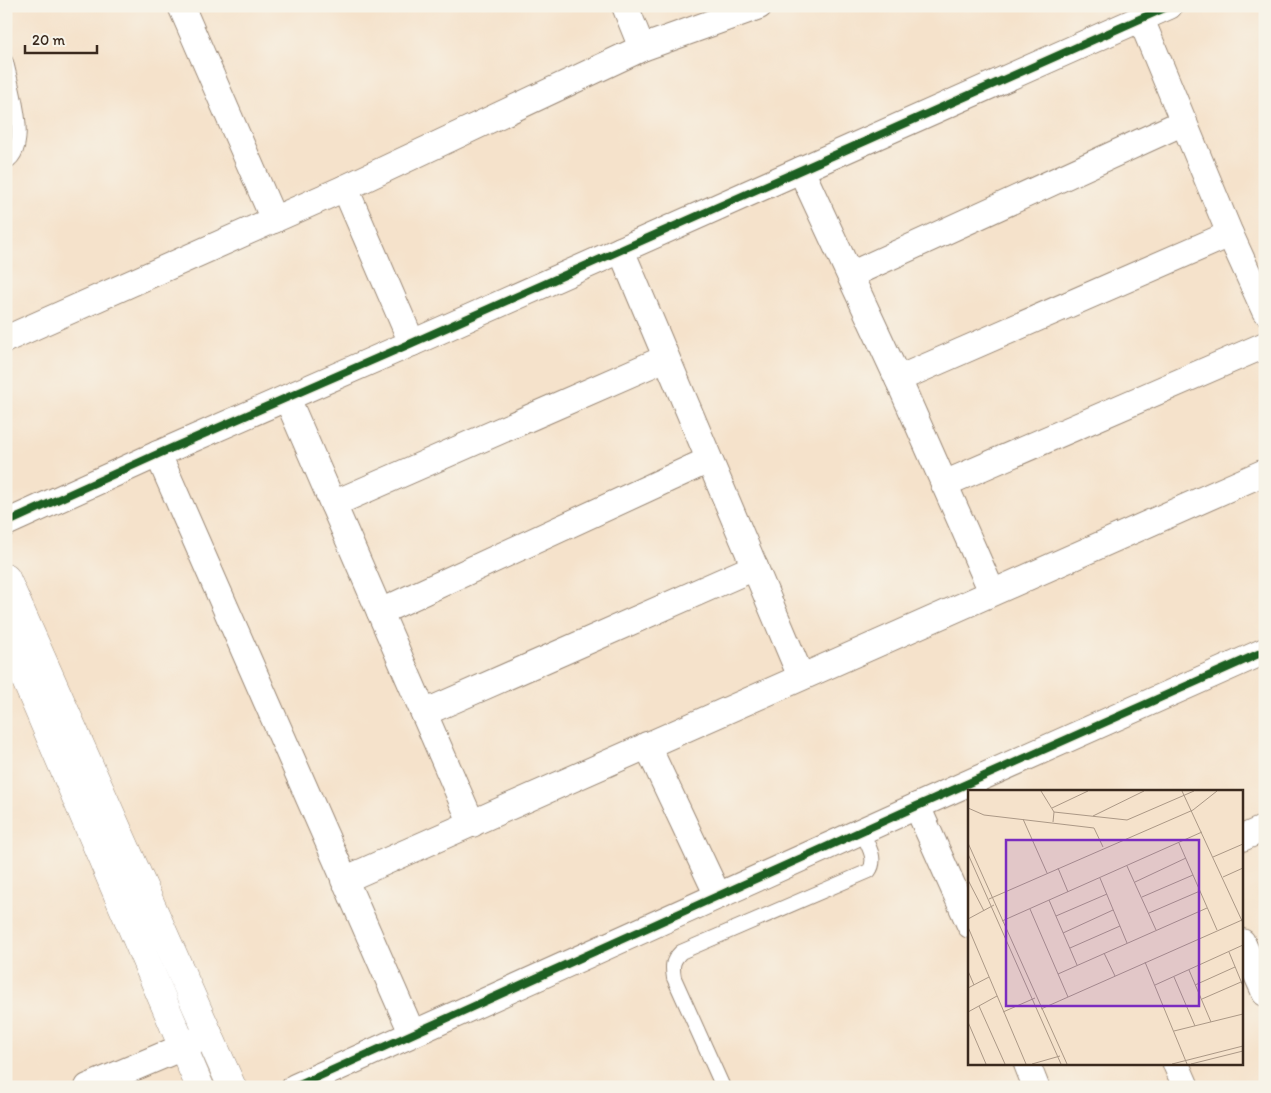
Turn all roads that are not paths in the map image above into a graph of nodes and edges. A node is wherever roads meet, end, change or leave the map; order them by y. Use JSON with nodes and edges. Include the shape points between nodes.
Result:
{"nodes":[{"id":1,"x":182,"y":6,"type":"edge"},
{"id":2,"x":625,"y":6,"type":"edge"},
{"id":3,"x":759,"y":6,"type":"edge"},
{"id":4,"x":1169,"y":6,"type":"edge"},
{"id":5,"x":1141,"y":19,"type":"junction"},
{"id":6,"x":642,"y":48,"type":"junction"},
{"id":7,"x":6,"y":62,"type":"edge"},
{"id":8,"x":1184,"y":122,"type":"junction"},
{"id":9,"x":6,"y":162,"type":"edge"},
{"id":10,"x":801,"y":170,"type":"junction"},
{"id":11,"x":345,"y":188,"type":"junction"},
{"id":12,"x":274,"y":220,"type":"junction"},
{"id":13,"x":1230,"y":234,"type":"junction"},
{"id":14,"x":621,"y":250,"type":"junction"},
{"id":15,"x":850,"y":275,"type":"junction"},
{"id":16,"x":1265,"y":310,"type":"edge"},
{"id":17,"x":6,"y":339,"type":"edge"},
{"id":18,"x":412,"y":343,"type":"junction"},
{"id":19,"x":1265,"y":345,"type":"edge"},
{"id":20,"x":666,"y":358,"type":"junction"},
{"id":21,"x":898,"y":379,"type":"junction"},
{"id":22,"x":287,"y":398,"type":"junction"},
{"id":23,"x":158,"y":454,"type":"junction"},
{"id":24,"x":709,"y":460,"type":"junction"},
{"id":25,"x":1265,"y":472,"type":"edge"},
{"id":26,"x":944,"y":484,"type":"junction"},
{"id":27,"x":333,"y":504,"type":"junction"},
{"id":28,"x":6,"y":522,"type":"edge"},
{"id":29,"x":755,"y":567,"type":"junction"},
{"id":30,"x":6,"y":578,"type":"edge"},
{"id":31,"x":992,"y":592,"type":"junction"},
{"id":32,"x":380,"y":612,"type":"junction"},
{"id":33,"x":6,"y":634,"type":"edge"},
{"id":34,"x":1265,"y":651,"type":"edge"},
{"id":35,"x":801,"y":676,"type":"junction"},
{"id":36,"x":424,"y":713,"type":"junction"},
{"id":37,"x":647,"y":745,"type":"junction"},
{"id":38,"x":917,"y":806,"type":"junction"},
{"id":39,"x":472,"y":824,"type":"junction"},
{"id":40,"x":1265,"y":828,"type":"edge"},
{"id":41,"x":862,"y":832,"type":"junction"},
{"id":42,"x":1244,"y":837,"type":"edge"},
{"id":43,"x":344,"y":880,"type":"junction"},
{"id":44,"x":718,"y":896,"type":"junction"},
{"id":45,"x":968,"y":921,"type":"edge"},
{"id":46,"x":1251,"y":946,"type":"edge"},
{"id":47,"x":1265,"y":993,"type":"edge"},
{"id":48,"x":412,"y":1033,"type":"junction"},
{"id":49,"x":209,"y":1034,"type":"junction"},
{"id":50,"x":183,"y":1047,"type":"junction"},
{"id":51,"x":1028,"y":1066,"type":"edge"},
{"id":52,"x":1177,"y":1066,"type":"edge"},
{"id":53,"x":88,"y":1087,"type":"edge"},
{"id":54,"x":200,"y":1087,"type":"edge"},
{"id":55,"x":232,"y":1087,"type":"edge"},
{"id":56,"x":295,"y":1087,"type":"edge"},
{"id":57,"x":723,"y":1087,"type":"edge"},
{"id":58,"x":1036,"y":1087,"type":"edge"},
{"id":59,"x":1186,"y":1087,"type":"edge"}],
"edges":[{"from":1,"to":12,"type":"street"},
{"from":2,"to":6,"type":"street"},
{"from":3,"to":6,"type":"street"},
{"from":4,"to":5,"type":"street"},
{"from":5,"to":8,"type":"street"},
{"from":5,"to":10,"type":"street"},
{"from":6,"to":11,"type":"street"},
{"from":7,"to":9,"type":"lane","via":[[20,125],[18,147]]},
{"from":8,"to":13,"type":"street"},
{"from":8,"to":15,"type":"street"},
{"from":10,"to":14,"type":"street"},
{"from":10,"to":15,"type":"street"},
{"from":11,"to":12,"type":"street"},
{"from":11,"to":18,"type":"street"},
{"from":12,"to":17,"type":"street"},
{"from":13,"to":16,"type":"street"},
{"from":13,"to":21,"type":"street"},
{"from":14,"to":18,"type":"street"},
{"from":14,"to":20,"type":"street"},
{"from":15,"to":21,"type":"street"},
{"from":18,"to":22,"type":"street"},
{"from":19,"to":26,"type":"street"},
{"from":20,"to":24,"type":"street"},
{"from":20,"to":27,"type":"street"},
{"from":21,"to":26,"type":"street"},
{"from":22,"to":23,"type":"street"},
{"from":22,"to":27,"type":"street"},
{"from":23,"to":28,"type":"street"},
{"from":23,"to":43,"type":"street"},
{"from":24,"to":29,"type":"street"},
{"from":24,"to":32,"type":"street"},
{"from":25,"to":31,"type":"street"},
{"from":26,"to":31,"type":"street"},
{"from":27,"to":32,"type":"street"},
{"from":29,"to":35,"type":"street"},
{"from":29,"to":36,"type":"street"},
{"from":30,"to":49,"type":"street"},
{"from":31,"to":35,"type":"street"},
{"from":32,"to":36,"type":"street"},
{"from":33,"to":50,"type":"street"},
{"from":34,"to":38,"type":"street"},
{"from":35,"to":37,"type":"street"},
{"from":36,"to":39,"type":"street"},
{"from":37,"to":39,"type":"street"},
{"from":37,"to":44,"type":"street"},
{"from":38,"to":41,"type":"street"},
{"from":38,"to":45,"type":"street"},
{"from":39,"to":43,"type":"street"},
{"from":40,"to":42,"type":"street"},
{"from":41,"to":44,"type":"street"},
{"from":41,"to":57,"type":"lane","via":[[873,858],[869,871],[681,952],[676,958],[672,967],[674,978]]},
{"from":43,"to":48,"type":"street"},
{"from":44,"to":48,"type":"street"},
{"from":46,"to":47,"type":"street"},
{"from":48,"to":56,"type":"street"},
{"from":49,"to":50,"type":"street"},
{"from":49,"to":55,"type":"street"},
{"from":50,"to":53,"type":"street"},
{"from":50,"to":54,"type":"street"},
{"from":51,"to":58,"type":"street"},
{"from":52,"to":59,"type":"street"}]}
